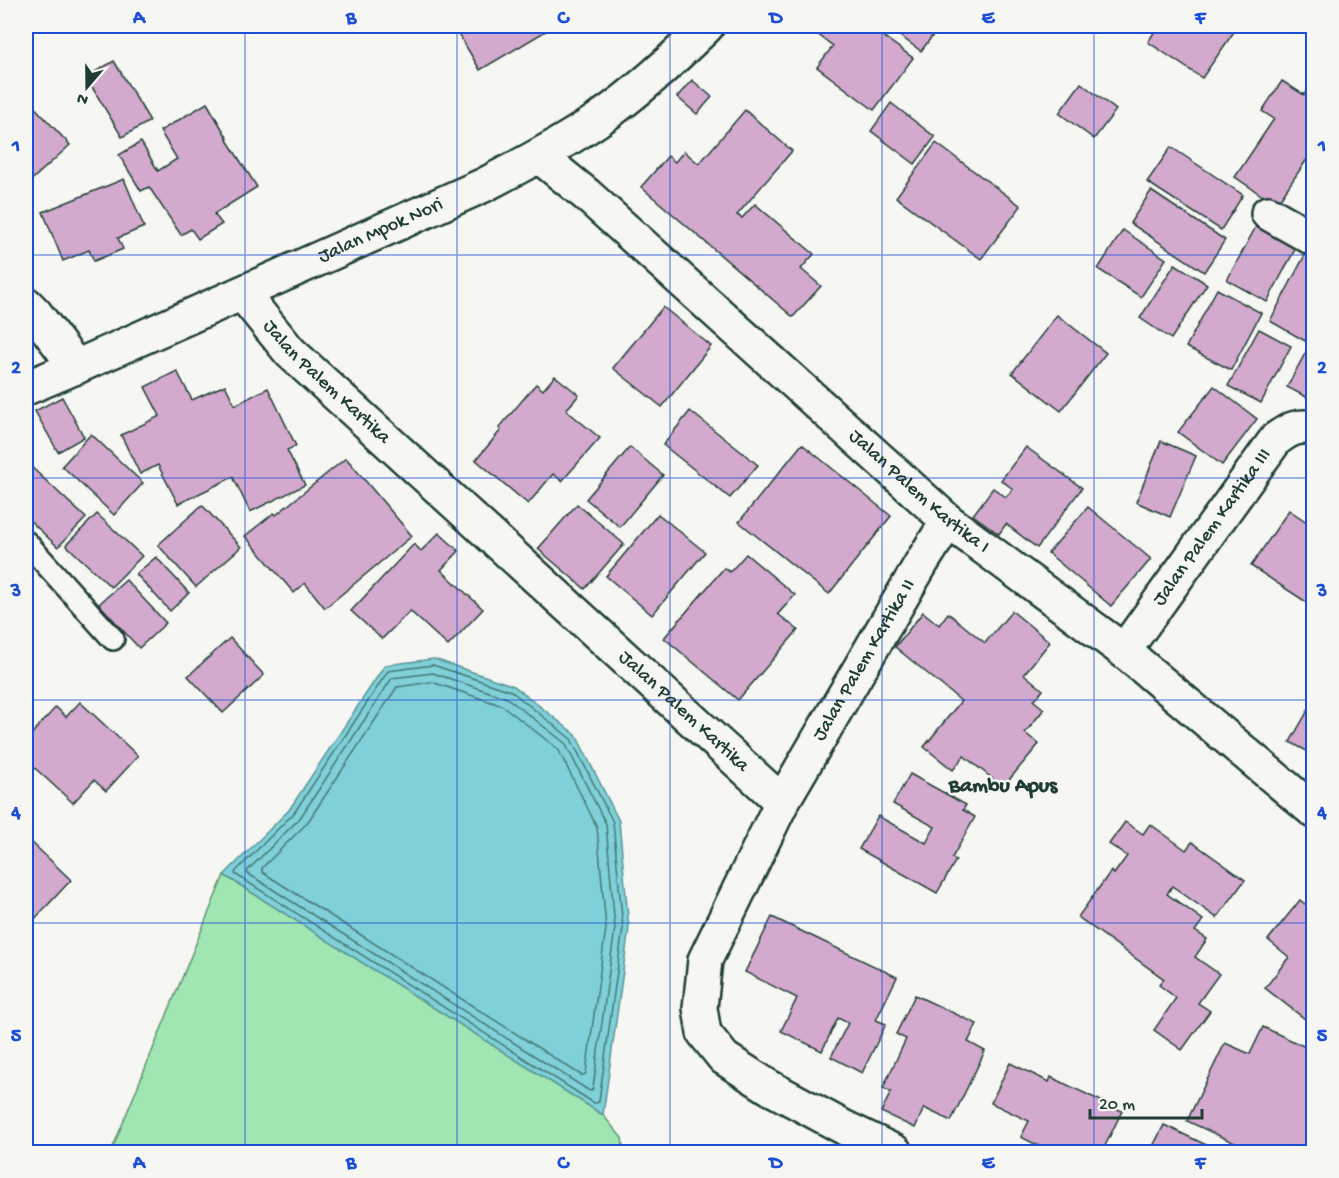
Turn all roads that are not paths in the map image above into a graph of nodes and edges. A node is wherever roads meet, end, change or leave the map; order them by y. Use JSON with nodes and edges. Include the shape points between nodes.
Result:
{"nodes":[{"id":1,"x":707,"y":26,"type":"edge"},
{"id":2,"x":539,"y":156,"type":"junction"},
{"id":3,"x":1268,"y":213,"type":"dead end"},
{"id":4,"x":1314,"y":238,"type":"edge"},
{"id":5,"x":242,"y":293,"type":"junction"},
{"id":6,"x":26,"y":304,"type":"edge"},
{"id":7,"x":76,"y":367,"type":"junction"},
{"id":8,"x":26,"y":388,"type":"edge"},
{"id":9,"x":1314,"y":428,"type":"edge"},
{"id":10,"x":948,"y":521,"type":"junction"},
{"id":11,"x":26,"y":542,"type":"edge"},
{"id":12,"x":113,"y":639,"type":"dead end"},
{"id":13,"x":1124,"y":651,"type":"junction"},
{"id":14,"x":782,"y":802,"type":"junction"},
{"id":15,"x":1314,"y":811,"type":"edge"},
{"id":16,"x":895,"y":1152,"type":"edge"}],
"edges":[{"from":1,"to":2,"type":"street","name":"Jalan Mpok Nori","via":[[639,89]]},
{"from":2,"to":5,"type":"street","name":"Jalan Mpok Nori","via":[[484,185]]},
{"from":2,"to":10,"type":"street","name":"Jalan Palem Kartika I"},
{"from":3,"to":4,"type":"street"},
{"from":5,"to":7,"type":"street","name":"Jalan Mpok Nori"},
{"from":5,"to":14,"type":"street","name":"Jalan Palem Kartika","via":[[290,352]]},
{"from":6,"to":7,"type":"street"},
{"from":7,"to":8,"type":"street","name":"Jalan Mpok Nori"},
{"from":9,"to":13,"type":"street","name":"Jalan Palem Kartika III","via":[[1290,429],[1276,439]]},
{"from":10,"to":13,"type":"street","name":"Jalan Palem Kartika I"},
{"from":10,"to":14,"type":"street","name":"Jalan Palem Kartika II"},
{"from":11,"to":12,"type":"lane"},
{"from":13,"to":15,"type":"street","name":"Jalan Palem Kartika I"},
{"from":14,"to":16,"type":"street","via":[[705,960],[700,1008],[704,1033],[724,1058],[769,1087]]}]}
